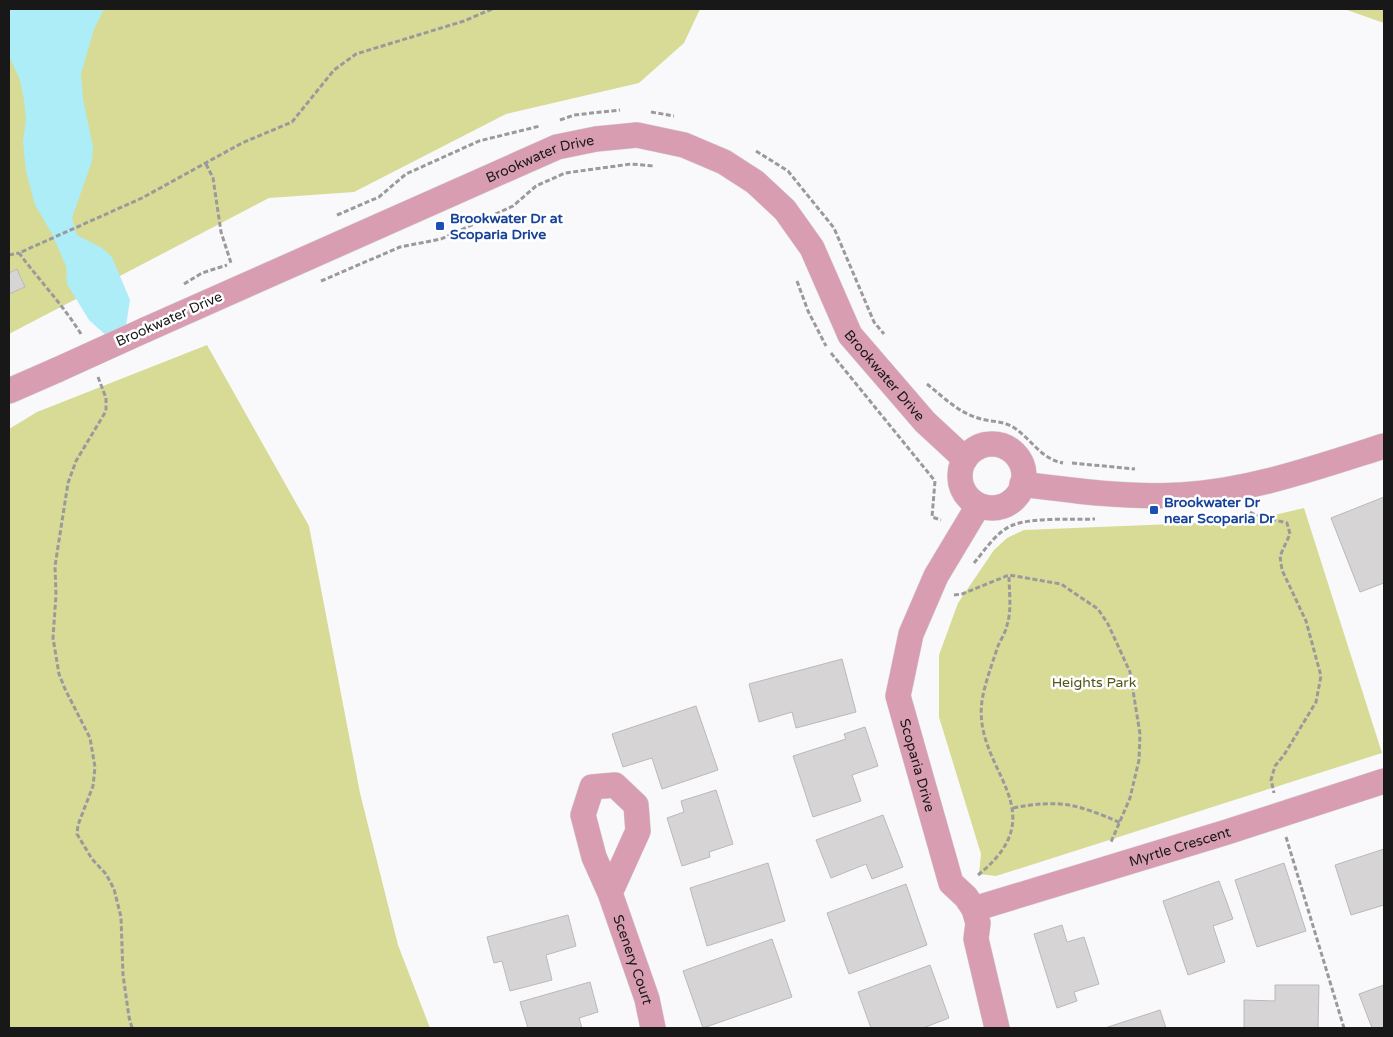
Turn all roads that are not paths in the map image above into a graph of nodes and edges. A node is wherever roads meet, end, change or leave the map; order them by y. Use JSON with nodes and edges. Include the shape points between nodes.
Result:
{"nodes":[{"id":1,"x":9,"y":391,"type":"edge"},
{"id":2,"x":1384,"y":446,"type":"edge"},
{"id":3,"x":964,"y":459,"type":"junction"},
{"id":4,"x":1022,"y":484,"type":"junction"},
{"id":5,"x":978,"y":506,"type":"junction"},
{"id":6,"x":1384,"y":781,"type":"edge"},
{"id":7,"x":610,"y":893,"type":"dead end"},
{"id":8,"x":981,"y":907,"type":"junction"},
{"id":9,"x":654,"y":1028,"type":"edge"},
{"id":10,"x":997,"y":1028,"type":"edge"}],
"edges":[{"from":1,"to":3,"type":"street","name":"Brookwater Drive","bridge":true,"via":[[557,147],[637,135],[684,145],[724,162],[755,182],[785,210],[812,248],[850,335],[925,422]]},
{"from":2,"to":4,"type":"street","via":[[1244,487],[1182,495],[1104,495]]},
{"from":3,"to":4,"type":"street","via":[[976,449],[990,444],[1009,449],[1021,464]]},
{"from":3,"to":5,"type":"street","via":[[960,478],[962,488]]},
{"from":4,"to":5,"type":"street","via":[[1012,500],[1004,505],[994,508]]},
{"from":5,"to":8,"type":"street","name":"Scoparia Drive","via":[[936,576],[911,634],[898,696],[951,883]]},
{"from":6,"to":8,"type":"street","name":"Myrtle Crescent"},
{"from":7,"to":9,"type":"street","name":"Scenery Court"},
{"from":8,"to":10,"type":"street","via":[[976,939]]}]}
